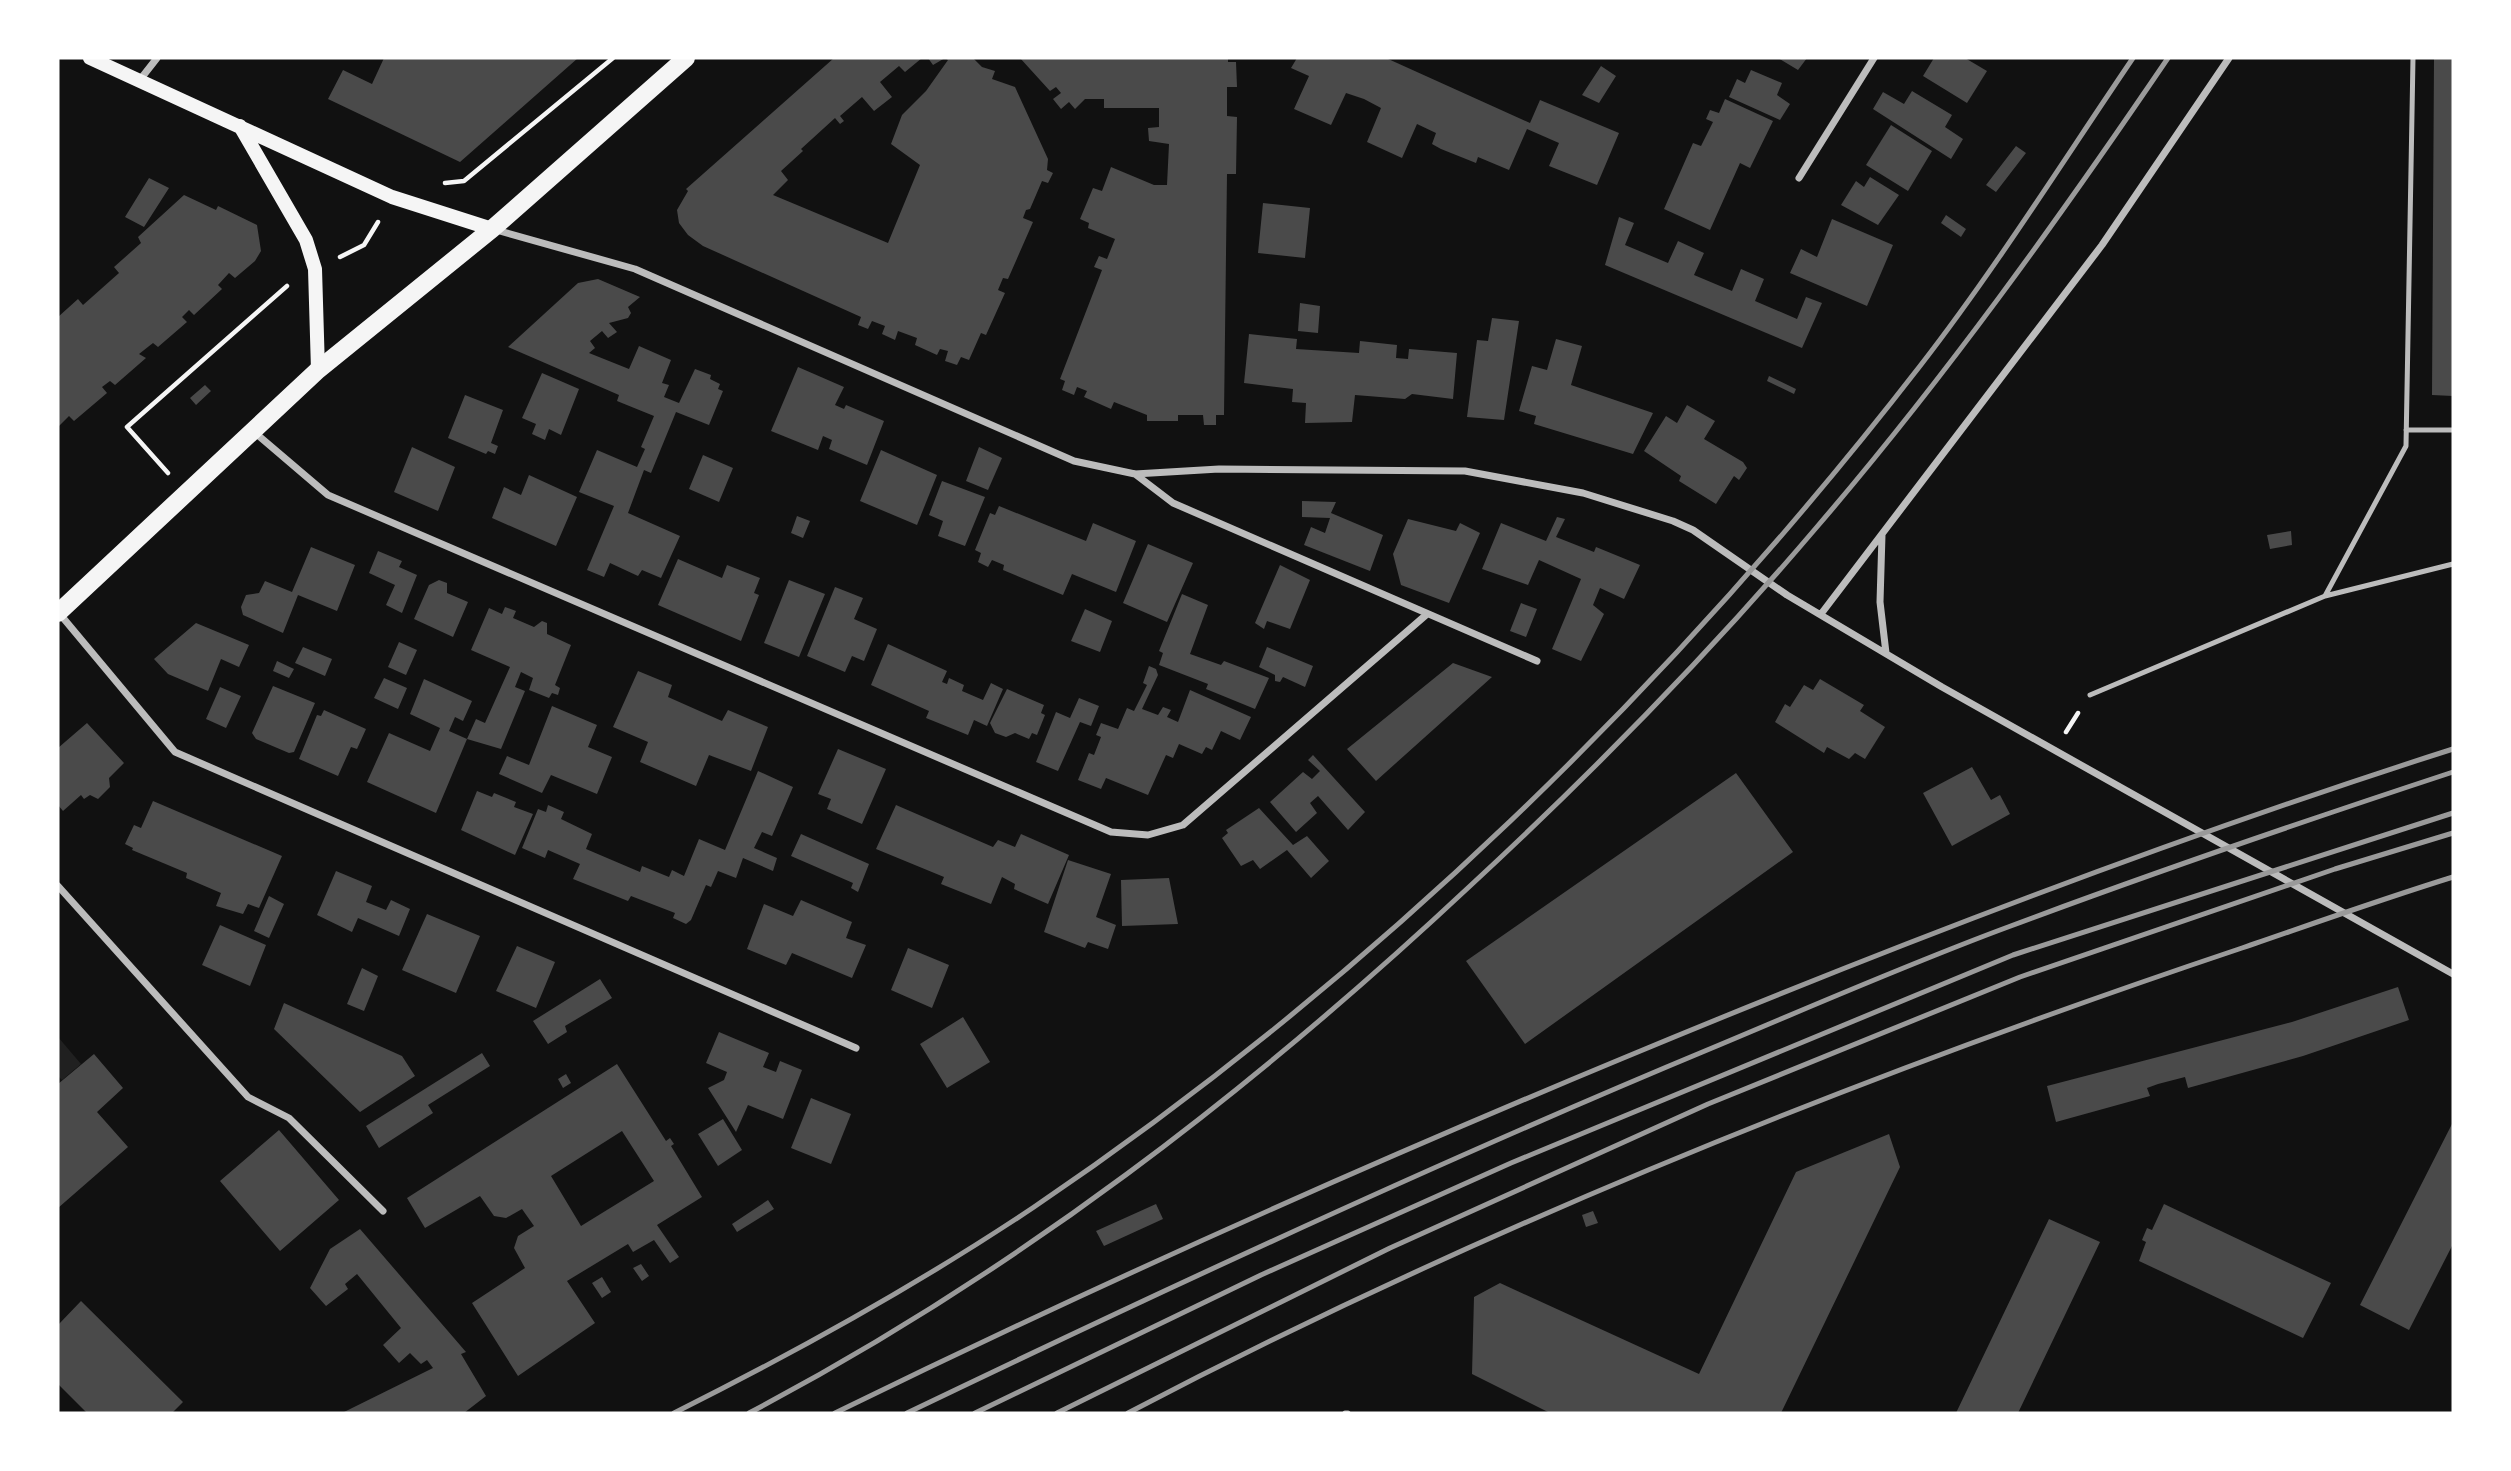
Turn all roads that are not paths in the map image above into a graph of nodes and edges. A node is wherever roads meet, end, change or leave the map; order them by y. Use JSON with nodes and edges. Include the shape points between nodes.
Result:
{"nodes":[{"id":1,"x":90,"y":58,"type":"edge"},
{"id":2,"x":157,"y":58,"type":"edge"},
{"id":3,"x":686,"y":58,"type":"edge"},
{"id":4,"x":1874,"y":58,"type":"edge"},
{"id":5,"x":2229,"y":58,"type":"edge"},
{"id":6,"x":2413,"y":58,"type":"edge"},
{"id":7,"x":138,"y":81,"type":"junction"},
{"id":8,"x":240,"y":126,"type":"junction"},
{"id":9,"x":1799,"y":178,"type":"dead end"},
{"id":10,"x":492,"y":229,"type":"junction"},
{"id":11,"x":318,"y":370,"type":"junction"},
{"id":12,"x":2406,"y":430,"type":"junction"},
{"id":13,"x":2453,"y":430,"type":"edge"},
{"id":14,"x":253,"y":431,"type":"junction"},
{"id":15,"x":1135,"y":474,"type":"junction"},
{"id":16,"x":1882,"y":534,"type":"junction"},
{"id":17,"x":2453,"y":564,"type":"edge"},
{"id":18,"x":2325,"y":596,"type":"junction"},
{"id":19,"x":58,"y":613,"type":"edge"},
{"id":20,"x":1821,"y":614,"type":"junction"},
{"id":21,"x":1426,"y":615,"type":"junction"},
{"id":22,"x":1886,"y":653,"type":"junction"},
{"id":23,"x":1537,"y":661,"type":"dead end"},
{"id":24,"x":2090,"y":695,"type":"dead end"},
{"id":25,"x":58,"y":886,"type":"edge"},
{"id":26,"x":2453,"y":974,"type":"edge"},
{"id":27,"x":856,"y":1048,"type":"dead end"},
{"id":28,"x":383,"y":1211,"type":"dead end"}],
"edges":[{"from":1,"to":7,"type":"main road"},
{"from":2,"to":7,"type":"street"},
{"from":3,"to":10,"type":"main road"},
{"from":4,"to":9,"type":"street"},
{"from":5,"to":16,"type":"street","via":[[2102,245]]},
{"from":6,"to":12,"type":"lane"},
{"from":7,"to":8,"type":"main road"},
{"from":8,"to":10,"type":"main road","via":[[392,197]]},
{"from":8,"to":11,"type":"main road","via":[[306,240]]},
{"from":10,"to":11,"type":"main road"},
{"from":10,"to":15,"type":"street","via":[[635,269],[1074,461]]},
{"from":11,"to":14,"type":"main road"},
{"from":12,"to":13,"type":"lane"},
{"from":12,"to":18,"type":"lane","via":[[2406,446]]},
{"from":14,"to":19,"type":"main road"},
{"from":14,"to":21,"type":"street","via":[[328,495],[1111,832],[1148,835],[1183,825]]},
{"from":15,"to":20,"type":"street","via":[[1172,470],[1465,471],[1583,493],[1693,530]]},
{"from":15,"to":21,"type":"street","via":[[1173,503]]},
{"from":16,"to":20,"type":"street"},
{"from":16,"to":22,"type":"street","via":[[1880,602]]},
{"from":17,"to":18,"type":"lane"},
{"from":18,"to":24,"type":"lane"},
{"from":19,"to":27,"type":"street","via":[[175,752]]},
{"from":20,"to":22,"type":"street"},
{"from":21,"to":23,"type":"street"},
{"from":22,"to":26,"type":"street"},
{"from":25,"to":28,"type":"street","via":[[248,1097],[289,1118]]}]}
